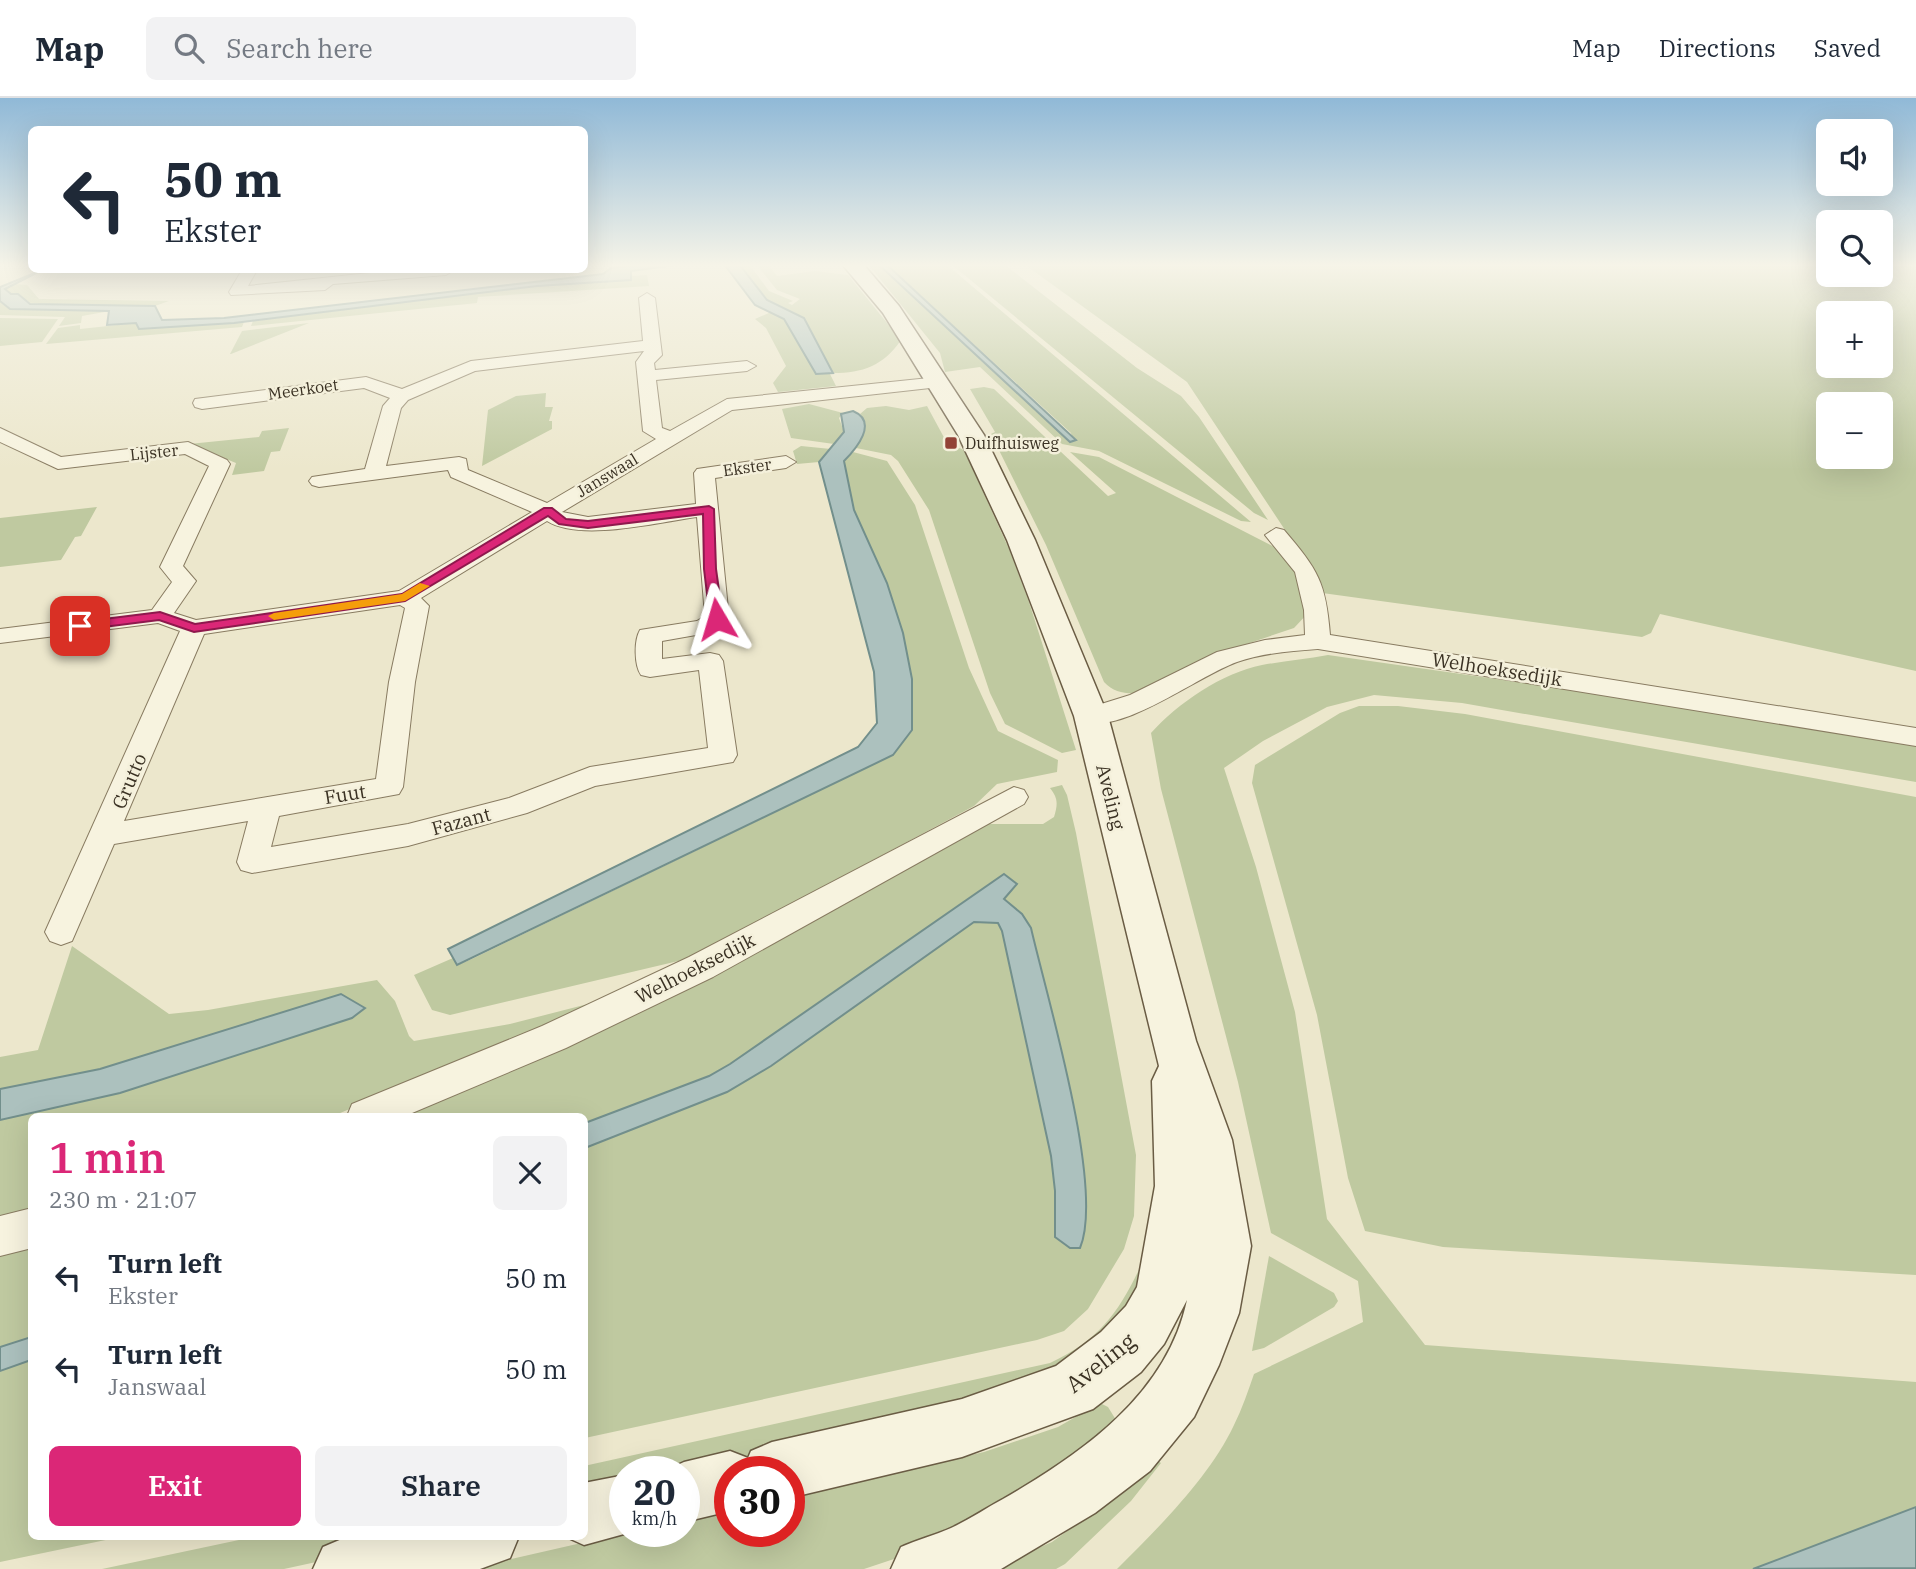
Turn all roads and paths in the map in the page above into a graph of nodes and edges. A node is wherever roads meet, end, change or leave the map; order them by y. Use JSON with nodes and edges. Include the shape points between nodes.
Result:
{"nodes":[{"id":1,"x":651,"y":333,"type":"edge"},
{"id":2,"x":907,"y":333,"type":"edge"},
{"id":3,"x":653,"y":345,"type":"junction"},
{"id":4,"x":747,"y":366,"type":"dead end"},
{"id":5,"x":647,"y":376,"type":"junction"},
{"id":6,"x":939,"y":382,"type":"junction"},
{"id":7,"x":402,"y":397,"type":"junction"},
{"id":8,"x":202,"y":402,"type":"dead end"},
{"id":9,"x":0,"y":434,"type":"edge"},
{"id":10,"x":670,"y":438,"type":"junction"},
{"id":11,"x":786,"y":462,"type":"dead end"},
{"id":12,"x":374,"y":473,"type":"junction"},
{"id":13,"x":319,"y":481,"type":"dead end"},
{"id":14,"x":709,"y":509,"type":"junction"},
{"id":15,"x":548,"y":511,"type":"junction"},
{"id":16,"x":1276,"y":535,"type":"dead end"},
{"id":17,"x":405,"y":597,"type":"junction"},
{"id":18,"x":160,"y":616,"type":"junction"},
{"id":19,"x":194,"y":628,"type":"junction"},
{"id":20,"x":0,"y":636,"type":"edge"},
{"id":21,"x":1318,"y":641,"type":"junction"},
{"id":22,"x":1091,"y":716,"type":"junction"},
{"id":23,"x":1916,"y":737,"type":"edge"},
{"id":24,"x":723,"y":755,"type":"joint"},
{"id":25,"x":1014,"y":797,"type":"dead end"},
{"id":26,"x":267,"y":807,"type":"junction"},
{"id":27,"x":106,"y":835,"type":"junction"},
{"id":28,"x":61,"y":932,"type":"dead end"},
{"id":29,"x":1172,"y":1041,"type":"junction"},
{"id":30,"x":372,"y":1113,"type":"edge"},
{"id":31,"x":28,"y":1229,"type":"edge"},
{"id":32,"x":0,"y":1236,"type":"edge"},
{"id":33,"x":805,"y":1465,"type":"edge"},
{"id":34,"x":609,"y":1509,"type":"edge"},
{"id":35,"x":588,"y":1513,"type":"edge"},
{"id":36,"x":471,"y":1540,"type":"edge"},
{"id":37,"x":345,"y":1569,"type":"edge"},
{"id":38,"x":923,"y":1569,"type":"edge"}],
"edges":[{"from":1,"to":3,"type":"street"},
{"from":2,"to":6,"type":"main road"},
{"from":3,"to":5,"type":"street","via":[[653,355],[645,362]]},
{"from":3,"to":7,"type":"street","via":[[471,366]]},
{"from":4,"to":5,"type":"street"},
{"from":5,"to":10,"type":"street","via":[[653,430]]},
{"from":6,"to":10,"type":"street","name":"Janswaal","via":[[727,405]]},
{"from":6,"to":22,"type":"main road","via":[[1011,517]]},
{"from":7,"to":8,"type":"street","name":"Meerkoet","via":[[366,382]]},
{"from":7,"to":12,"type":"street","via":[[392,406]]},
{"from":9,"to":18,"type":"street","name":"Lijster","via":[[58,463],[188,448],[220,464],[171,567],[184,580]]},
{"from":10,"to":15,"type":"street","name":"Janswaal"},
{"from":11,"to":14,"type":"street","name":"Ekster","via":[[704,473]]},
{"from":12,"to":13,"type":"street"},
{"from":12,"to":15,"type":"street","via":[[459,463],[458,473]]},
{"from":14,"to":15,"type":"street","via":[[588,524],[563,522]]},
{"from":14,"to":24,"type":"street","name":"Ekster","via":[[717,619],[704,627],[649,635],[650,669],[710,661]]},
{"from":15,"to":17,"type":"street","name":"Janswaal"},
{"from":16,"to":21,"type":"street","via":[[1306,571]]},
{"from":17,"to":19,"type":"street","name":"Janswaal"},
{"from":17,"to":26,"type":"street","name":"Fuut","via":[[417,606],[389,787]]},
{"from":18,"to":19,"type":"street","name":"Janswaal"},
{"from":18,"to":20,"type":"street","name":"Janswaal"},
{"from":19,"to":27,"type":"street","name":"Grutto"},
{"from":21,"to":22,"type":"street","name":"Welhoeksedijk","via":[[1264,646],[1215,662],[1140,703],[1116,713]]},
{"from":21,"to":23,"type":"street","name":"Welhoeksedijk"},
{"from":22,"to":29,"type":"main road","name":"Aveling"},
{"from":24,"to":26,"type":"street","name":"Fazant","via":[[590,777],[517,806],[408,835],[252,862]]},
{"from":25,"to":30,"type":"street","name":"Welhoeksedijk","via":[[701,967],[554,1037]]},
{"from":26,"to":27,"type":"street","name":"Fuut"},
{"from":27,"to":28,"type":"street","name":"Grutto"},
{"from":29,"to":33,"type":"main road","name":"Aveling","via":[[1180,1186],[1162,1296],[1145,1325],[1121,1352],[1073,1389],[962,1429]]},
{"from":29,"to":38,"type":"main road","name":"Aveling","via":[[1208,1139],[1225,1246],[1213,1314],[1199,1345],[1174,1397],[1129,1450],[1074,1492],[965,1555]]},
{"from":31,"to":32,"type":"street"},
{"from":34,"to":35,"type":"main road"},
{"from":36,"to":37,"type":"main road"}]}
